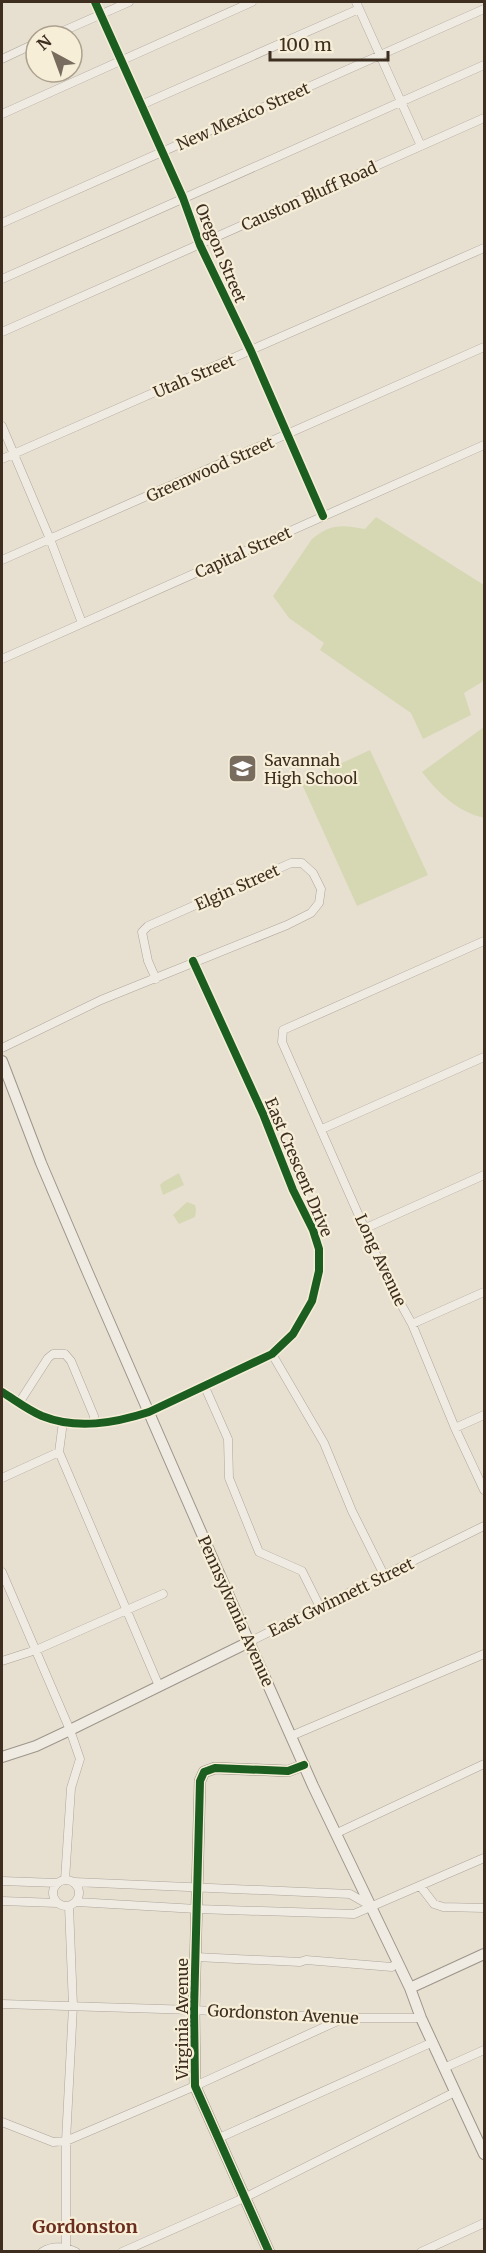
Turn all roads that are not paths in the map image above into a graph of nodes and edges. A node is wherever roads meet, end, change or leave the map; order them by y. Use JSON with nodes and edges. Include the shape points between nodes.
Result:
{"nodes":[{"id":1,"x":95,"y":2,"type":"edge"},
{"id":2,"x":129,"y":2,"type":"edge"},
{"id":3,"x":252,"y":2,"type":"edge"},
{"id":4,"x":357,"y":5,"type":"edge"},
{"id":5,"x":484,"y":9,"type":"edge"},
{"id":6,"x":100,"y":14,"type":"junction"},
{"id":7,"x":78,"y":24,"type":"edge"},
{"id":8,"x":24,"y":49,"type":"edge"},
{"id":9,"x":380,"y":54,"type":"junction"},
{"id":10,"x":2,"y":59,"type":"edge"},
{"id":11,"x":121,"y":61,"type":"junction"},
{"id":12,"x":484,"y":65,"type":"edge"},
{"id":13,"x":401,"y":101,"type":"junction"},
{"id":14,"x":141,"y":105,"type":"junction"},
{"id":15,"x":2,"y":114,"type":"edge"},
{"id":16,"x":484,"y":118,"type":"edge"},
{"id":17,"x":421,"y":146,"type":"junction"},
{"id":18,"x":162,"y":152,"type":"junction"},
{"id":19,"x":183,"y":198,"type":"junction"},
{"id":20,"x":2,"y":223,"type":"edge"},
{"id":21,"x":200,"y":245,"type":"junction"},
{"id":22,"x":484,"y":248,"type":"edge"},
{"id":23,"x":2,"y":279,"type":"edge"},
{"id":24,"x":2,"y":332,"type":"edge"},
{"id":25,"x":484,"y":347,"type":"edge"},
{"id":26,"x":251,"y":351,"type":"junction"},
{"id":27,"x":2,"y":426,"type":"edge"},
{"id":28,"x":289,"y":434,"type":"junction"},
{"id":29,"x":484,"y":445,"type":"edge"},
{"id":30,"x":15,"y":453,"type":"junction"},
{"id":31,"x":2,"y":459,"type":"edge"},
{"id":32,"x":323,"y":516,"type":"junction"},
{"id":33,"x":50,"y":539,"type":"junction"},
{"id":34,"x":2,"y":560,"type":"edge"},
{"id":35,"x":82,"y":623,"type":"junction"},
{"id":36,"x":2,"y":659,"type":"edge"},
{"id":37,"x":484,"y":941,"type":"edge"},
{"id":38,"x":193,"y":961,"type":"junction"},
{"id":39,"x":156,"y":979,"type":"junction"},
{"id":40,"x":2,"y":1048,"type":"edge"},
{"id":41,"x":484,"y":1057,"type":"edge"},
{"id":42,"x":2,"y":1061,"type":"edge"},
{"id":43,"x":322,"y":1129,"type":"junction"},
{"id":44,"x":484,"y":1176,"type":"edge"},
{"id":45,"x":366,"y":1228,"type":"junction"},
{"id":46,"x":484,"y":1292,"type":"edge"},
{"id":47,"x":411,"y":1324,"type":"junction"},
{"id":48,"x":272,"y":1354,"type":"junction"},
{"id":49,"x":204,"y":1385,"type":"junction"},
{"id":50,"x":2,"y":1392,"type":"edge"},
{"id":51,"x":19,"y":1403,"type":"junction"},
{"id":52,"x":149,"y":1412,"type":"junction"},
{"id":53,"x":484,"y":1414,"type":"edge"},
{"id":54,"x":63,"y":1422,"type":"junction"},
{"id":55,"x":94,"y":1423,"type":"junction"},
{"id":56,"x":455,"y":1428,"type":"junction"},
{"id":57,"x":59,"y":1452,"type":"junction"},
{"id":58,"x":2,"y":1478,"type":"edge"},
{"id":59,"x":484,"y":1490,"type":"edge"},
{"id":60,"x":484,"y":1526,"type":"edge"},
{"id":61,"x":2,"y":1572,"type":"edge"},
{"id":62,"x":384,"y":1575,"type":"junction"},
{"id":63,"x":164,"y":1594,"type":"dead end"},
{"id":64,"x":320,"y":1607,"type":"junction"},
{"id":65,"x":126,"y":1611,"type":"junction"},
{"id":66,"x":249,"y":1642,"type":"junction"},
{"id":67,"x":36,"y":1650,"type":"junction"},
{"id":68,"x":483,"y":1658,"type":"edge"},
{"id":69,"x":2,"y":1661,"type":"edge"},
{"id":70,"x":159,"y":1686,"type":"junction"},
{"id":71,"x":70,"y":1730,"type":"junction"},
{"id":72,"x":291,"y":1736,"type":"junction"},
{"id":73,"x":2,"y":1757,"type":"edge"},
{"id":74,"x":484,"y":1764,"type":"edge"},
{"id":75,"x":304,"y":1766,"type":"junction"},
{"id":76,"x":336,"y":1833,"type":"junction"},
{"id":77,"x":484,"y":1858,"type":"edge"},
{"id":78,"x":2,"y":1881,"type":"edge"},
{"id":79,"x":65,"y":1882,"type":"junction"},
{"id":80,"x":421,"y":1887,"type":"junction"},
{"id":81,"x":198,"y":1888,"type":"junction"},
{"id":82,"x":2,"y":1901,"type":"edge"},
{"id":83,"x":57,"y":1903,"type":"junction"},
{"id":84,"x":73,"y":1904,"type":"junction"},
{"id":85,"x":372,"y":1907,"type":"junction"},
{"id":86,"x":484,"y":1908,"type":"edge"},
{"id":87,"x":197,"y":1909,"type":"junction"},
{"id":88,"x":484,"y":1954,"type":"edge"},
{"id":89,"x":196,"y":1956,"type":"junction"},
{"id":90,"x":398,"y":1962,"type":"junction"},
{"id":91,"x":410,"y":1988,"type":"junction"},
{"id":92,"x":2,"y":2004,"type":"edge"},
{"id":93,"x":73,"y":2006,"type":"junction"},
{"id":94,"x":194,"y":2010,"type":"junction"},
{"id":95,"x":344,"y":2018,"type":"junction"},
{"id":96,"x":421,"y":2018,"type":"junction"},
{"id":97,"x":433,"y":2042,"type":"junction"},
{"id":98,"x":484,"y":2050,"type":"edge"},
{"id":99,"x":446,"y":2067,"type":"junction"},
{"id":100,"x":195,"y":2086,"type":"junction"},
{"id":101,"x":455,"y":2092,"type":"junction"},
{"id":102,"x":2,"y":2122,"type":"edge"},
{"id":103,"x":219,"y":2138,"type":"junction"},
{"id":104,"x":66,"y":2141,"type":"junction"},
{"id":105,"x":483,"y":2148,"type":"edge"},
{"id":106,"x":246,"y":2197,"type":"junction"},
{"id":107,"x":484,"y":2223,"type":"edge"},
{"id":108,"x":66,"y":2247,"type":"junction"},
{"id":109,"x":42,"y":2252,"type":"edge"},
{"id":110,"x":76,"y":2252,"type":"edge"},
{"id":111,"x":122,"y":2252,"type":"edge"},
{"id":112,"x":269,"y":2252,"type":"edge"},
{"id":113,"x":422,"y":2252,"type":"edge"}],
"edges":[{"from":1,"to":6,"type":"street","name":"Oregon Street"},
{"from":2,"to":6,"type":"street"},
{"from":3,"to":11,"type":"street"},
{"from":4,"to":9,"type":"street"},
{"from":4,"to":14,"type":"street"},
{"from":5,"to":9,"type":"street","name":"New Mexico Street"},
{"from":6,"to":7,"type":"street"},
{"from":6,"to":11,"type":"street","name":"Oregon Street"},
{"from":8,"to":10,"type":"street"},
{"from":9,"to":13,"type":"street"},
{"from":9,"to":18,"type":"street","name":"New Mexico Street"},
{"from":11,"to":14,"type":"street","name":"Oregon Street"},
{"from":11,"to":15,"type":"street"},
{"from":12,"to":13,"type":"street"},
{"from":13,"to":17,"type":"street"},
{"from":13,"to":19,"type":"street"},
{"from":14,"to":18,"type":"street","name":"Oregon Street"},
{"from":16,"to":17,"type":"street","name":"Causton Bluff Road"},
{"from":17,"to":21,"type":"street","name":"Causton Bluff Road"},
{"from":18,"to":19,"type":"street","name":"Oregon Street"},
{"from":18,"to":20,"type":"street","name":"New Mexico Street"},
{"from":19,"to":21,"type":"street","name":"Oregon Street"},
{"from":19,"to":23,"type":"street"},
{"from":21,"to":24,"type":"street","name":"Causton Bluff Road"},
{"from":21,"to":26,"type":"street","name":"Oregon Street"},
{"from":22,"to":26,"type":"street","name":"Utah Street"},
{"from":25,"to":28,"type":"street","name":"Greenwood Street"},
{"from":26,"to":28,"type":"street","name":"Oregon Street"},
{"from":26,"to":30,"type":"street","name":"Utah Street"},
{"from":27,"to":30,"type":"street"},
{"from":28,"to":32,"type":"street","name":"Oregon Street"},
{"from":28,"to":33,"type":"street","name":"Greenwood Street"},
{"from":29,"to":32,"type":"street","name":"Capital Street"},
{"from":30,"to":31,"type":"street","name":"Utah Street"},
{"from":30,"to":33,"type":"street"},
{"from":32,"to":35,"type":"street","name":"Capital Street"},
{"from":33,"to":34,"type":"street","name":"Greenwood Street"},
{"from":33,"to":35,"type":"street"},
{"from":35,"to":36,"type":"street","name":"Capital Street"},
{"from":37,"to":43,"type":"street","name":"Long Avenue","via":[[283,1030],[282,1042]]},
{"from":38,"to":39,"type":"street","name":"Elgin Street"},
{"from":38,"to":39,"type":"street","name":"Elgin Street","via":[[311,913],[319,903],[321,890],[314,873],[303,863],[291,863],[148,926],[142,932],[142,943]]},
{"from":38,"to":48,"type":"street","name":"East Crescent Drive","via":[[319,1249],[312,1301],[293,1334]]},
{"from":39,"to":40,"type":"street","name":"Elgin Street","via":[[56,1020]]},
{"from":41,"to":43,"type":"street"},
{"from":42,"to":52,"type":"main road","name":"Pennsylvania Avenue","via":[[41,1163]]},
{"from":43,"to":45,"type":"street","name":"Long Avenue"},
{"from":44,"to":45,"type":"street"},
{"from":45,"to":47,"type":"street","name":"Long Avenue"},
{"from":46,"to":47,"type":"street"},
{"from":47,"to":56,"type":"street","name":"Long Avenue"},
{"from":48,"to":49,"type":"street","name":"East Crescent Drive"},
{"from":48,"to":62,"type":"street","via":[[324,1443]]},
{"from":49,"to":52,"type":"street","name":"East Crescent Drive"},
{"from":49,"to":64,"type":"street","via":[[228,1439],[233,1489],[259,1552],[302,1570]]},
{"from":50,"to":51,"type":"street","name":"East Crescent Drive"},
{"from":51,"to":54,"type":"street","name":"East Crescent Drive","via":[[43,1417]]},
{"from":51,"to":55,"type":"street","via":[[48,1358],[65,1354]]},
{"from":52,"to":55,"type":"street","name":"East Crescent Drive"},
{"from":52,"to":66,"type":"main road","name":"Pennsylvania Avenue"},
{"from":53,"to":56,"type":"street"},
{"from":54,"to":55,"type":"street","name":"East Crescent Drive"},
{"from":54,"to":57,"type":"street"},
{"from":56,"to":59,"type":"street","name":"Long Avenue"},
{"from":57,"to":58,"type":"street"},
{"from":57,"to":65,"type":"street"},
{"from":60,"to":62,"type":"street","name":"East Gwinnett Street"},
{"from":61,"to":67,"type":"street"},
{"from":62,"to":64,"type":"street","name":"East Gwinnett Street"},
{"from":63,"to":65,"type":"street"},
{"from":64,"to":66,"type":"street","name":"East Gwinnett Street"},
{"from":65,"to":67,"type":"street"},
{"from":65,"to":70,"type":"street"},
{"from":66,"to":70,"type":"main road","name":"East Gwinnett Street"},
{"from":66,"to":72,"type":"main road","name":"Pennsylvania Avenue"},
{"from":67,"to":69,"type":"street"},
{"from":67,"to":71,"type":"street"},
{"from":68,"to":72,"type":"street"},
{"from":70,"to":71,"type":"main road","name":"East Gwinnett Street"},
{"from":71,"to":73,"type":"main road","name":"East Gwinnett Street"},
{"from":71,"to":79,"type":"street","via":[[80,1759],[71,1788]]},
{"from":72,"to":75,"type":"main road","name":"Pennsylvania Avenue"},
{"from":74,"to":76,"type":"street"},
{"from":75,"to":76,"type":"main road","name":"Pennsylvania Avenue"},
{"from":75,"to":81,"type":"main road","name":"Virginia Avenue","via":[[288,1771],[215,1768],[204,1772],[200,1781]]},
{"from":76,"to":85,"type":"main road","name":"Pennsylvania Avenue"},
{"from":77,"to":80,"type":"street"},
{"from":78,"to":79,"type":"street"},
{"from":79,"to":81,"type":"street"},
{"from":79,"to":83,"type":"street","via":[[53,1891]]},
{"from":79,"to":84,"type":"street","via":[[79,1889]]},
{"from":80,"to":85,"type":"street"},
{"from":80,"to":86,"type":"street","via":[[434,1904]]},
{"from":81,"to":85,"type":"street","via":[[350,1894]]},
{"from":81,"to":87,"type":"main road","name":"Virginia Avenue"},
{"from":82,"to":83,"type":"street"},
{"from":83,"to":84,"type":"street"},
{"from":84,"to":87,"type":"street"},
{"from":84,"to":93,"type":"street"},
{"from":85,"to":87,"type":"street","via":[[354,1914]]},
{"from":85,"to":90,"type":"main road","name":"Pennsylvania Avenue"},
{"from":87,"to":89,"type":"main road","name":"Virginia Avenue"},
{"from":88,"to":91,"type":"main road"},
{"from":89,"to":90,"type":"street","via":[[392,1967]]},
{"from":89,"to":94,"type":"main road","name":"Virginia Avenue"},
{"from":90,"to":91,"type":"main road","name":"Pennsylvania Avenue"},
{"from":91,"to":96,"type":"main road","name":"Pennsylvania Avenue"},
{"from":92,"to":93,"type":"street","name":"Gordonston Avenue"},
{"from":93,"to":94,"type":"street","name":"Gordonston Avenue"},
{"from":93,"to":104,"type":"street"},
{"from":94,"to":95,"type":"street","name":"Gordonston Avenue"},
{"from":94,"to":100,"type":"main road","name":"Virginia Avenue"},
{"from":95,"to":96,"type":"street","name":"Gordonston Avenue"},
{"from":95,"to":100,"type":"street"},
{"from":96,"to":97,"type":"main road","name":"Pennsylvania Avenue"},
{"from":97,"to":99,"type":"main road","name":"Pennsylvania Avenue"},
{"from":97,"to":103,"type":"street"},
{"from":98,"to":99,"type":"street"},
{"from":99,"to":101,"type":"main road","name":"Pennsylvania Avenue"},
{"from":100,"to":103,"type":"main road","name":"Virginia Avenue"},
{"from":100,"to":104,"type":"street"},
{"from":101,"to":105,"type":"main road","name":"Pennsylvania Avenue"},
{"from":101,"to":106,"type":"street"},
{"from":102,"to":104,"type":"street","via":[[53,2142]]},
{"from":103,"to":106,"type":"main road","name":"Virginia Avenue"},
{"from":104,"to":108,"type":"street"},
{"from":106,"to":111,"type":"street"},
{"from":106,"to":112,"type":"main road","name":"Virginia Avenue"},
{"from":107,"to":113,"type":"street"},
{"from":108,"to":109,"type":"street"},
{"from":108,"to":110,"type":"street"}]}
